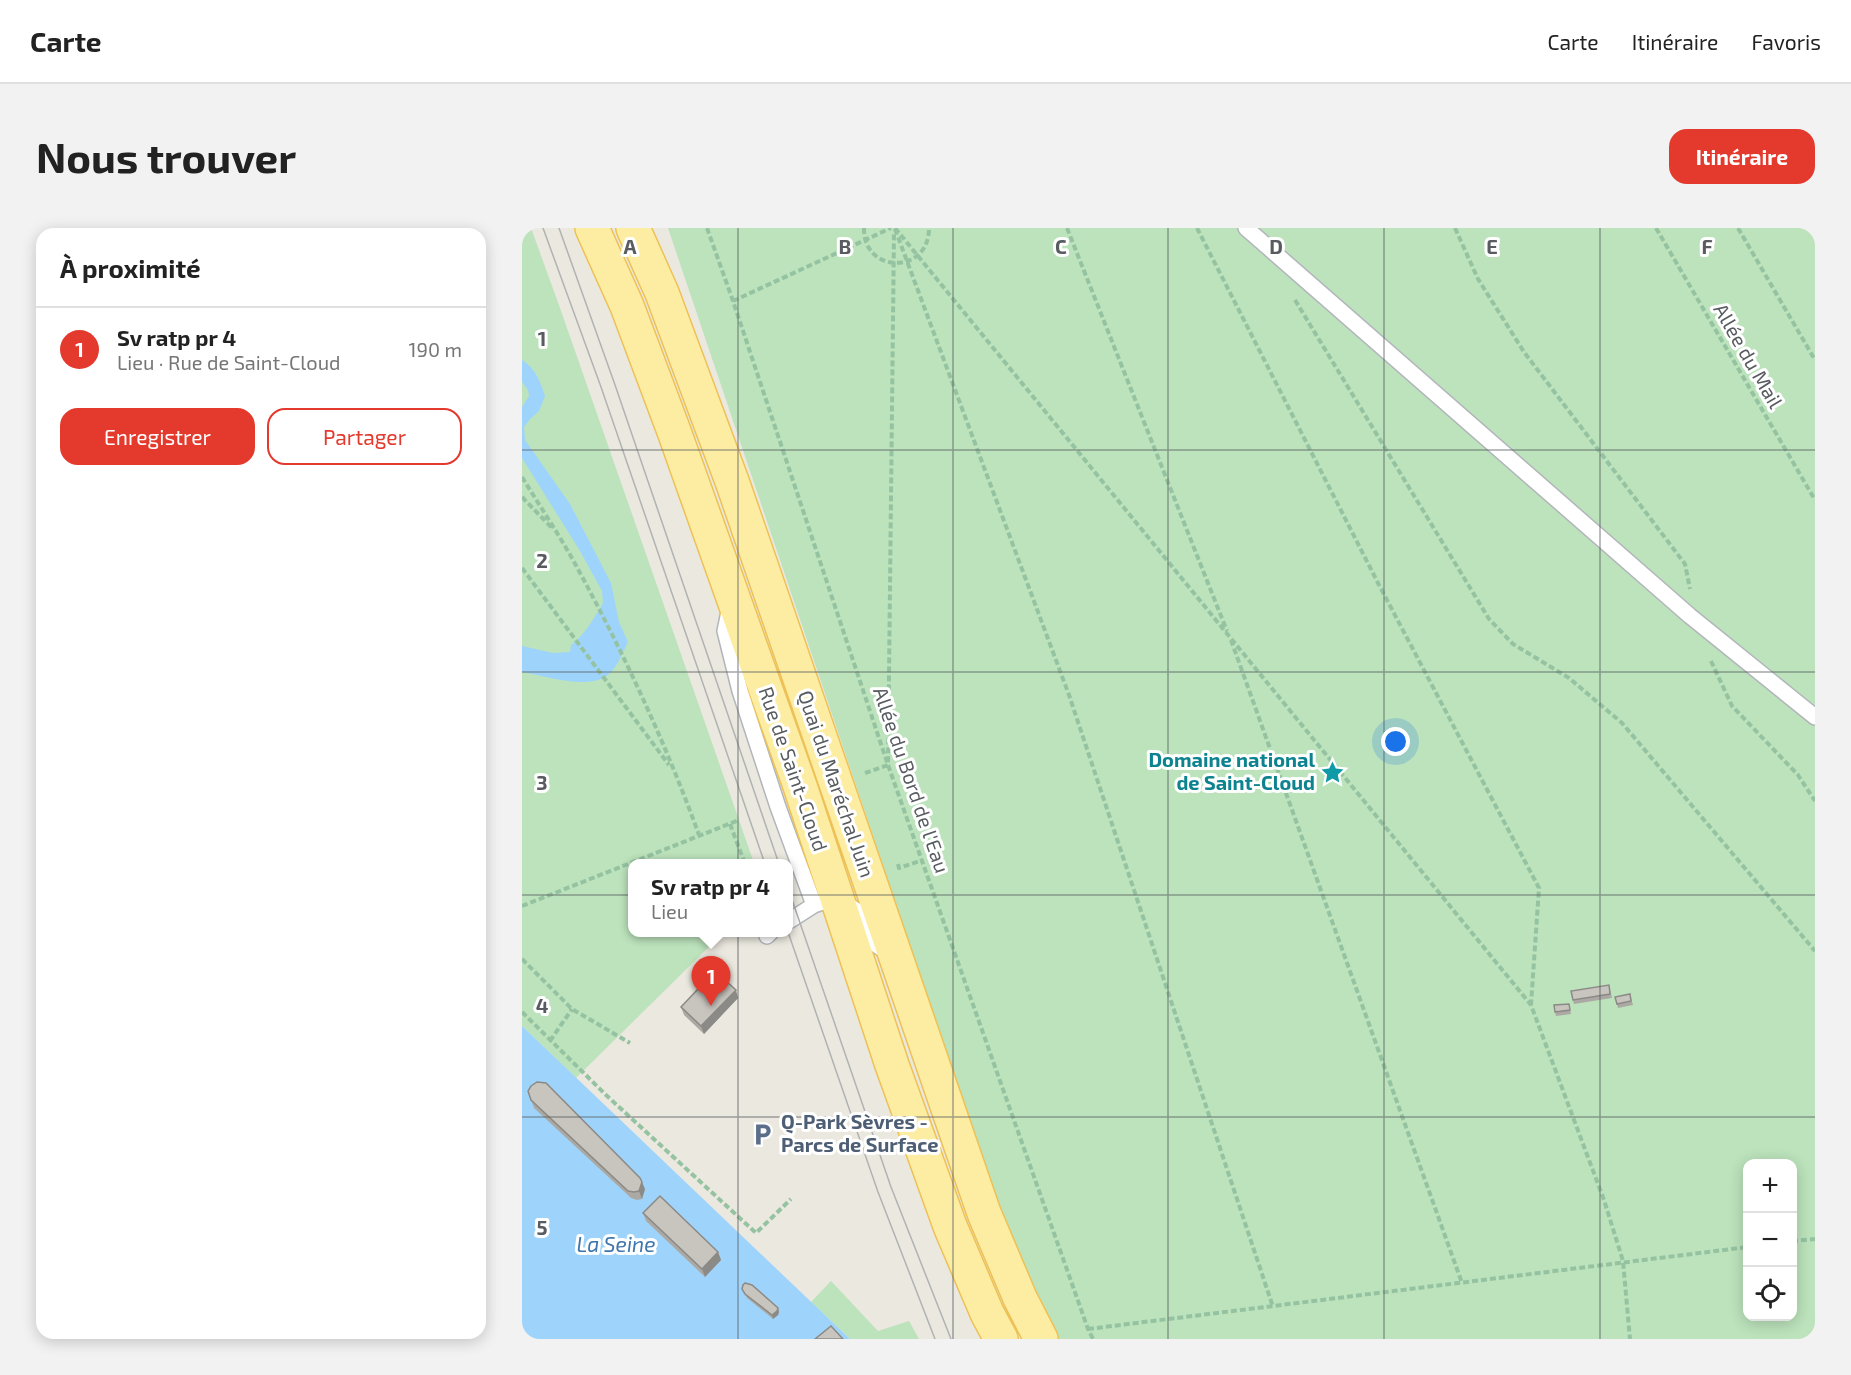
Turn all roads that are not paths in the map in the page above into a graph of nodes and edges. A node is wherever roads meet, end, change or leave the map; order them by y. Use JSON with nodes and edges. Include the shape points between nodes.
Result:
{"nodes":[{"id":1,"x":592,"y":228,"type":"edge"},
{"id":2,"x":633,"y":228,"type":"edge"},
{"id":3,"x":1246,"y":228,"type":"edge"},
{"id":4,"x":1815,"y":717,"type":"edge"},
{"id":5,"x":850,"y":822,"type":"junction"},
{"id":6,"x":825,"y":901,"type":"junction"},
{"id":7,"x":793,"y":919,"type":"edge"},
{"id":8,"x":897,"y":960,"type":"junction"},
{"id":9,"x":994,"y":1326,"type":"edge"},
{"id":10,"x":1041,"y":1339,"type":"edge"}],
"edges":[{"from":1,"to":6,"type":"main road","name":"Rue de Saint-Cloud","via":[[648,362],[800,786]]},
{"from":2,"to":5,"type":"main road","name":"Quai du Maréchal Juin","via":[[662,293],[729,472]]},
{"from":3,"to":4,"type":"lane","via":[[1690,616]]},
{"from":5,"to":6,"type":"lane","via":[[843,860]]},
{"from":5,"to":8,"type":"main road","name":"Quai du Maréchal Juin"},
{"from":6,"to":7,"type":"lane"},
{"from":6,"to":8,"type":"lane","via":[[863,915],[872,942]]},
{"from":6,"to":9,"type":"main road","name":"Rue de Saint-Cloud","via":[[892,1065],[950,1226]]},
{"from":8,"to":10,"type":"main road","name":"Quai du Maréchal Juin","via":[[984,1213]]}]}
